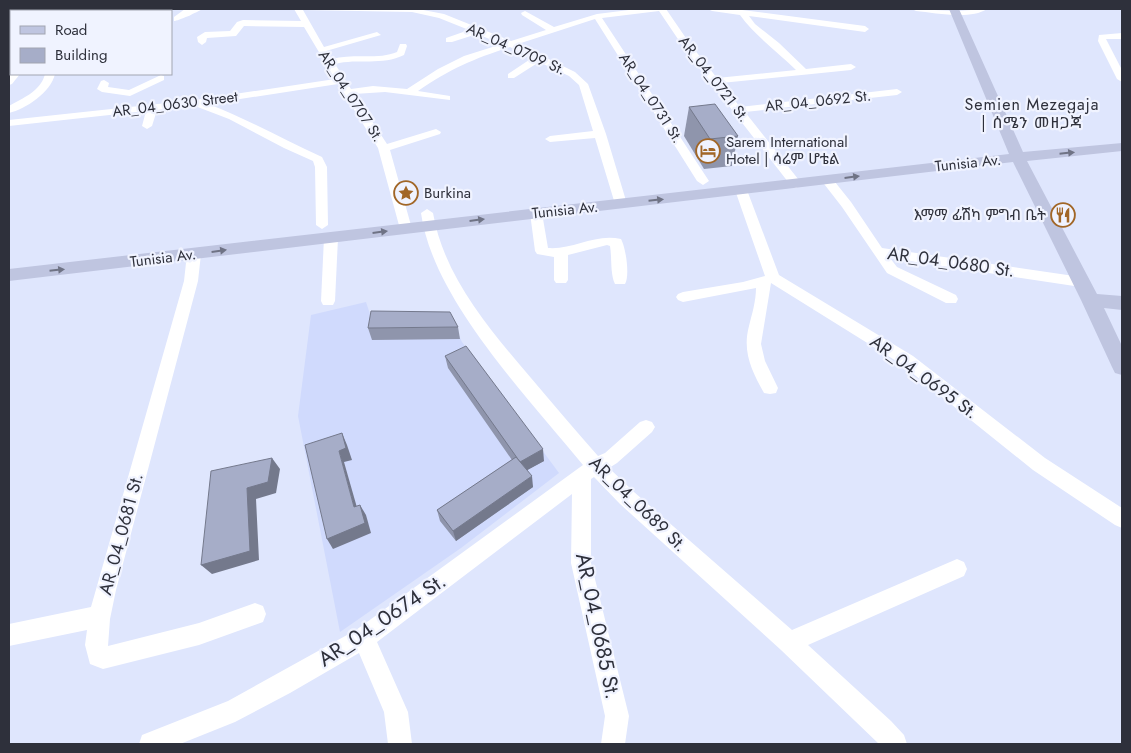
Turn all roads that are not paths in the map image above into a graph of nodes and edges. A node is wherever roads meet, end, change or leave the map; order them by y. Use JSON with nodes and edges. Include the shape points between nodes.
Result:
{"nodes":[{"id":1,"x":198,"y":9,"type":"edge"},
{"id":2,"x":298,"y":9,"type":"edge"},
{"id":3,"x":306,"y":9,"type":"edge"},
{"id":4,"x":396,"y":9,"type":"edge"},
{"id":5,"x":656,"y":9,"type":"edge"},
{"id":6,"x":662,"y":9,"type":"edge"},
{"id":7,"x":712,"y":9,"type":"edge"},
{"id":8,"x":799,"y":9,"type":"edge"},
{"id":9,"x":916,"y":9,"type":"edge"},
{"id":10,"x":983,"y":9,"type":"edge"},
{"id":11,"x":456,"y":10,"type":"edge"},
{"id":12,"x":955,"y":11,"type":"edge"},
{"id":13,"x":742,"y":12,"type":"junction"},
{"id":14,"x":525,"y":13,"type":"dead end"},
{"id":15,"x":598,"y":14,"type":"junction"},
{"id":16,"x":441,"y":16,"type":"junction"},
{"id":17,"x":791,"y":18,"type":"junction"},
{"id":18,"x":176,"y":19,"type":"dead end"},
{"id":19,"x":305,"y":24,"type":"junction"},
{"id":20,"x":865,"y":29,"type":"dead end"},
{"id":21,"x":552,"y":30,"type":"junction"},
{"id":22,"x":476,"y":31,"type":"junction"},
{"id":23,"x":377,"y":35,"type":"dead end"},
{"id":24,"x":1122,"y":36,"type":"edge"},
{"id":25,"x":449,"y":40,"type":"dead end"},
{"id":26,"x":202,"y":42,"type":"dead end"},
{"id":27,"x":510,"y":44,"type":"junction"},
{"id":28,"x":403,"y":46,"type":"dead end"},
{"id":29,"x":321,"y":50,"type":"junction"},
{"id":30,"x":539,"y":58,"type":"junction"},
{"id":31,"x":329,"y":63,"type":"junction"},
{"id":32,"x":851,"y":67,"type":"dead end"},
{"id":33,"x":803,"y":71,"type":"junction"},
{"id":34,"x":50,"y":75,"type":"edge"},
{"id":35,"x":142,"y":75,"type":"edge"},
{"id":36,"x":511,"y":76,"type":"dead end"},
{"id":37,"x":161,"y":78,"type":"dead end"},
{"id":38,"x":1122,"y":79,"type":"edge"},
{"id":39,"x":341,"y":81,"type":"junction"},
{"id":40,"x":390,"y":81,"type":"dead end"},
{"id":41,"x":714,"y":81,"type":"junction"},
{"id":42,"x":104,"y":83,"type":"dead end"},
{"id":43,"x":374,"y":88,"type":"junction"},
{"id":44,"x":411,"y":91,"type":"junction"},
{"id":45,"x":349,"y":92,"type":"junction"},
{"id":46,"x":897,"y":92,"type":"dead end"},
{"id":47,"x":130,"y":93,"type":"junction"},
{"id":48,"x":446,"y":98,"type":"dead end"},
{"id":49,"x":195,"y":103,"type":"junction"},
{"id":50,"x":152,"y":108,"type":"junction"},
{"id":51,"x":9,"y":110,"type":"edge"},
{"id":52,"x":738,"y":110,"type":"junction"},
{"id":53,"x":120,"y":111,"type":"junction"},
{"id":54,"x":9,"y":123,"type":"edge"},
{"id":55,"x":147,"y":126,"type":"dead end"},
{"id":56,"x":436,"y":132,"type":"dead end"},
{"id":57,"x":601,"y":134,"type":"junction"},
{"id":58,"x":1122,"y":135,"type":"edge"},
{"id":59,"x":550,"y":138,"type":"dead end"},
{"id":60,"x":1122,"y":147,"type":"edge"},
{"id":61,"x":384,"y":148,"type":"junction"},
{"id":62,"x":1016,"y":152,"type":"junction"},
{"id":63,"x":792,"y":178,"type":"junction"},
{"id":64,"x":828,"y":180,"type":"junction"},
{"id":65,"x":703,"y":181,"type":"junction"},
{"id":66,"x":741,"y":190,"type":"junction"},
{"id":67,"x":619,"y":197,"type":"junction"},
{"id":68,"x":536,"y":213,"type":"junction"},
{"id":69,"x":428,"y":220,"type":"junction"},
{"id":70,"x":405,"y":222,"type":"junction"},
{"id":71,"x":326,"y":232,"type":"junction"},
{"id":72,"x":561,"y":251,"type":"junction"},
{"id":73,"x":878,"y":252,"type":"junction"},
{"id":74,"x":194,"y":254,"type":"junction"},
{"id":75,"x":9,"y":261,"type":"edge"},
{"id":76,"x":9,"y":275,"type":"edge"},
{"id":77,"x":561,"y":280,"type":"dead end"},
{"id":78,"x":768,"y":280,"type":"junction"},
{"id":79,"x":620,"y":281,"type":"dead end"},
{"id":80,"x":1082,"y":282,"type":"junction"},
{"id":81,"x":683,"y":297,"type":"dead end"},
{"id":82,"x":951,"y":299,"type":"dead end"},
{"id":83,"x":1091,"y":300,"type":"junction"},
{"id":84,"x":328,"y":301,"type":"dead end"},
{"id":85,"x":1122,"y":303,"type":"edge"},
{"id":86,"x":1122,"y":366,"type":"edge"},
{"id":87,"x":770,"y":388,"type":"dead end"},
{"id":88,"x":646,"y":427,"type":"dead end"},
{"id":89,"x":589,"y":471,"type":"junction"},
{"id":90,"x":1122,"y":519,"type":"edge"},
{"id":91,"x":957,"y":569,"type":"dead end"},
{"id":92,"x":254,"y":614,"type":"dead end"},
{"id":93,"x":100,"y":616,"type":"junction"},
{"id":94,"x":9,"y":635,"type":"edge"},
{"id":95,"x":364,"y":638,"type":"junction"},
{"id":96,"x":790,"y":642,"type":"junction"},
{"id":97,"x":151,"y":744,"type":"edge"},
{"id":98,"x":400,"y":744,"type":"edge"},
{"id":99,"x":613,"y":744,"type":"edge"},
{"id":100,"x":895,"y":744,"type":"edge"}],
"edges":[{"from":1,"to":18,"type":"street"},
{"from":2,"to":19,"type":"street","name":"AR_04_0707 St."},
{"from":3,"to":4,"type":"street","name":"AR_04_0709 St."},
{"from":4,"to":16,"type":"street","name":"AR_04_0709 St.","via":[[419,10]]},
{"from":5,"to":15,"type":"street"},
{"from":6,"to":41,"type":"street","name":"AR_04_0721 St."},
{"from":7,"to":13,"type":"street"},
{"from":8,"to":17,"type":"street"},
{"from":9,"to":12,"type":"street"},
{"from":10,"to":12,"type":"street"},
{"from":11,"to":16,"type":"street"},
{"from":12,"to":62,"type":"main road"},
{"from":13,"to":17,"type":"street"},
{"from":13,"to":33,"type":"street","via":[[752,26]]},
{"from":14,"to":21,"type":"street"},
{"from":15,"to":21,"type":"street"},
{"from":15,"to":65,"type":"street","name":"AR_04_0731 St."},
{"from":16,"to":22,"type":"street","name":"AR_04_0709 St."},
{"from":17,"to":20,"type":"street"},
{"from":19,"to":26,"type":"street","via":[[243,22],[233,34],[202,36]]},
{"from":19,"to":29,"type":"street","name":"AR_04_0707 St."},
{"from":21,"to":27,"type":"street"},
{"from":22,"to":25,"type":"street"},
{"from":22,"to":27,"type":"street","name":"AR_04_0709 St."},
{"from":23,"to":29,"type":"street"},
{"from":24,"to":38,"type":"street","via":[[1102,37]]},
{"from":27,"to":30,"type":"street","name":"AR_04_0709 St."},
{"from":27,"to":44,"type":"street","via":[[453,64]]},
{"from":28,"to":31,"type":"street","via":[[401,53],[395,56],[373,60],[352,58]]},
{"from":29,"to":31,"type":"street","name":"AR_04_0707 St."},
{"from":30,"to":36,"type":"street"},
{"from":30,"to":57,"type":"street","name":"AR_04_0709 St.","via":[[579,79]]},
{"from":31,"to":39,"type":"street","name":"AR_04_0707 St."},
{"from":32,"to":33,"type":"street"},
{"from":33,"to":41,"type":"street"},
{"from":34,"to":51,"type":"street","via":[[48,82],[35,95]]},
{"from":35,"to":47,"type":"street"},
{"from":37,"to":47,"type":"street","via":[[152,86]]},
{"from":39,"to":45,"type":"street","name":"AR_04_0707 St."},
{"from":39,"to":49,"type":"street","name":"AR_04_0630 Street"},
{"from":40,"to":43,"type":"street"},
{"from":41,"to":52,"type":"street","name":"AR_04_0721 St."},
{"from":42,"to":47,"type":"street","via":[[102,89]]},
{"from":43,"to":44,"type":"street"},
{"from":43,"to":45,"type":"street"},
{"from":44,"to":48,"type":"street"},
{"from":45,"to":61,"type":"street","name":"AR_04_0707 St."},
{"from":46,"to":52,"type":"street","name":"AR_04_0692 St."},
{"from":47,"to":53,"type":"street"},
{"from":49,"to":50,"type":"street","name":"AR_04_0630 Street"},
{"from":49,"to":71,"type":"street","via":[[233,117],[318,159]]},
{"from":50,"to":53,"type":"street","name":"AR_04_0630 Street"},
{"from":50,"to":55,"type":"street"},
{"from":52,"to":63,"type":"street","name":"AR_04_0721 St."},
{"from":53,"to":54,"type":"street","name":"AR_04_0630 Street"},
{"from":56,"to":61,"type":"street"},
{"from":57,"to":59,"type":"street"},
{"from":57,"to":67,"type":"street","name":"AR_04_0709 St."},
{"from":58,"to":62,"type":"main road","name":"Tunisia Av."},
{"from":62,"to":60,"type":"main road","name":"Tunisia Av.","one_way":true},
{"from":61,"to":70,"type":"street","name":"AR_04_0707 St."},
{"from":62,"to":63,"type":"main road","name":"Tunisia Av."},
{"from":64,"to":62,"type":"main road","name":"Tunisia Av.","one_way":true},
{"from":62,"to":80,"type":"main road"},
{"from":63,"to":64,"type":"main road","name":"Tunisia Av."},
{"from":63,"to":65,"type":"main road","name":"Tunisia Av."},
{"from":63,"to":66,"type":"main road","name":"Tunisia Av."},
{"from":64,"to":73,"type":"street","name":"AR_04_0680 St."},
{"from":65,"to":67,"type":"main road","name":"Tunisia Av."},
{"from":67,"to":66,"type":"main road","name":"Tunisia Av.","one_way":true},
{"from":66,"to":78,"type":"street"},
{"from":67,"to":68,"type":"main road","name":"Tunisia Av."},
{"from":67,"to":69,"type":"main road","name":"Tunisia Av."},
{"from":69,"to":68,"type":"main road","name":"Tunisia Av.","one_way":true},
{"from":68,"to":72,"type":"street","via":[[542,251]]},
{"from":69,"to":70,"type":"main road","name":"Tunisia Av."},
{"from":69,"to":89,"type":"street","name":"AR_04_0689 St.","via":[[444,266],[479,327]]},
{"from":70,"to":71,"type":"main road","name":"Tunisia Av."},
{"from":74,"to":71,"type":"main road","name":"Tunisia Av.","one_way":true},
{"from":71,"to":75,"type":"main road","name":"Tunisia Av.","via":[[184,242]]},
{"from":71,"to":84,"type":"street"},
{"from":72,"to":77,"type":"street"},
{"from":72,"to":79,"type":"street","via":[[616,242]]},
{"from":73,"to":80,"type":"street","name":"AR_04_0680 St."},
{"from":73,"to":82,"type":"street","via":[[892,270]]},
{"from":76,"to":74,"type":"main road","name":"Tunisia Av.","one_way":true},
{"from":74,"to":93,"type":"street","name":"AR_04_0681 St.","via":[[191,281]]},
{"from":78,"to":81,"type":"street"},
{"from":78,"to":87,"type":"street","via":[[754,350]]},
{"from":78,"to":90,"type":"street","name":"AR_04_0695 St.","via":[[908,360],[1039,464]]},
{"from":80,"to":83,"type":"main road"},
{"from":83,"to":85,"type":"main road"},
{"from":83,"to":86,"type":"main road"},
{"from":88,"to":89,"type":"street","via":[[611,458]]},
{"from":89,"to":95,"type":"street","name":"AR_04_0674 St."},
{"from":89,"to":96,"type":"street","name":"AR_04_0689 St.","via":[[627,498]]},
{"from":89,"to":99,"type":"street","name":"AR_04_0685 St.","via":[[581,563],[617,716]]},
{"from":91,"to":96,"type":"street"},
{"from":92,"to":93,"type":"street","name":"AR_04_0681 St.","via":[[199,634],[103,658],[98,656],[96,649]]},
{"from":93,"to":94,"type":"street"},
{"from":95,"to":97,"type":"street","name":"AR_04_0674 St.","via":[[235,710]]},
{"from":95,"to":98,"type":"street","via":[[396,712]]},
{"from":96,"to":100,"type":"street","name":"AR_04_0689 St."}]}
